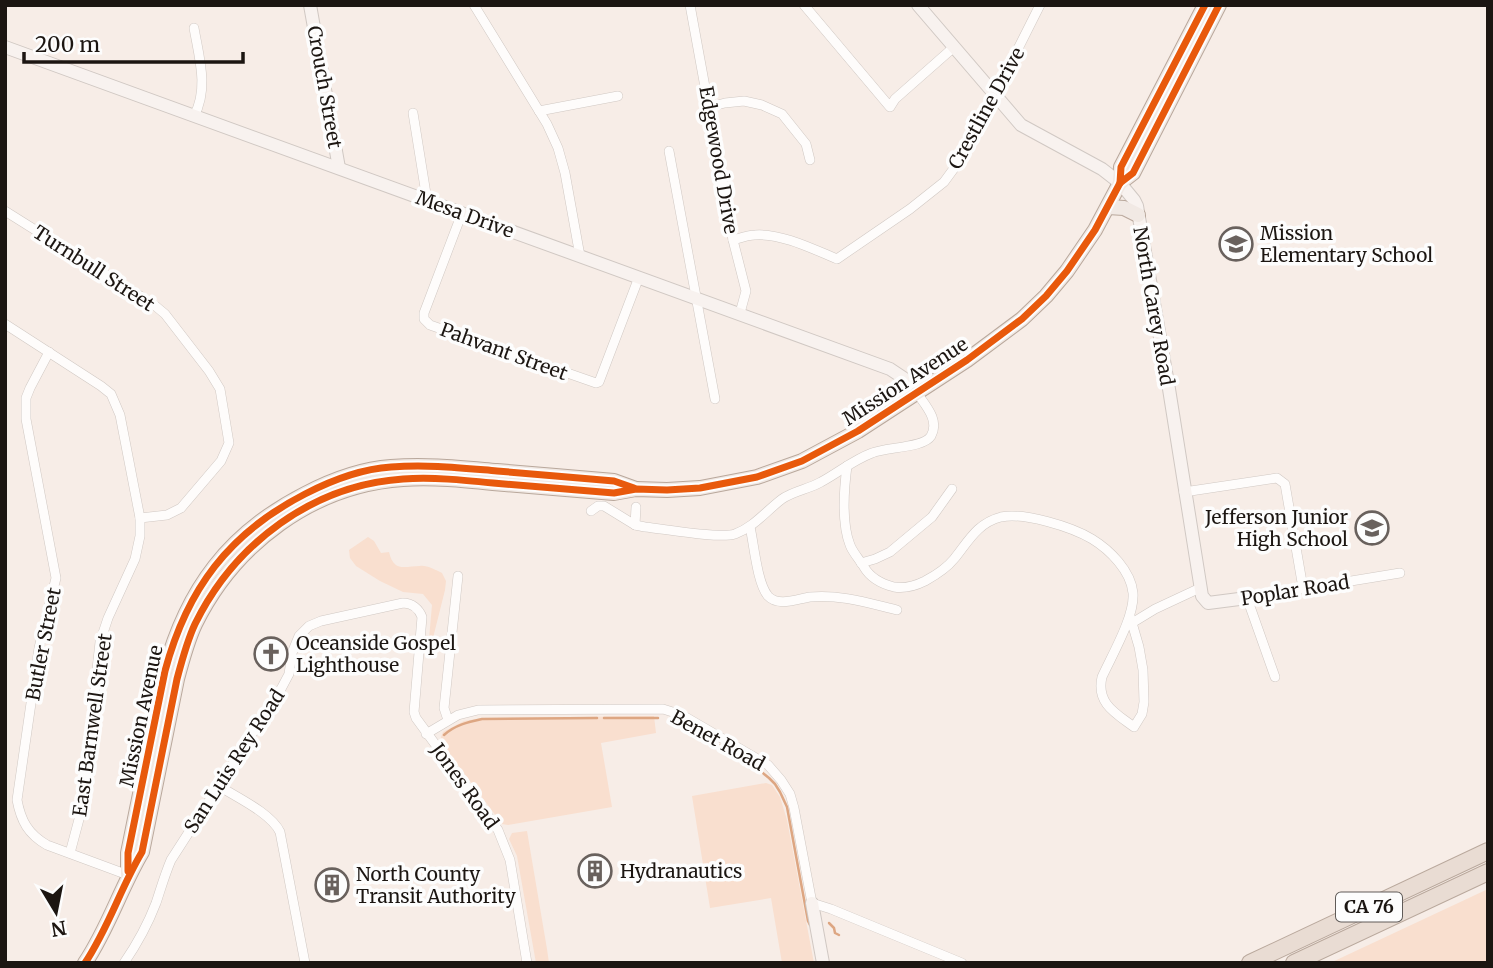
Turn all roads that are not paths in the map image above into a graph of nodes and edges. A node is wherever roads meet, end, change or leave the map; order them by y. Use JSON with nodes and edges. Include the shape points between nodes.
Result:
{"nodes":[{"id":1,"x":310,"y":5,"type":"edge"},
{"id":2,"x":474,"y":5,"type":"edge"},
{"id":3,"x":690,"y":5,"type":"edge"},
{"id":4,"x":804,"y":5,"type":"edge"},
{"id":5,"x":918,"y":5,"type":"edge"},
{"id":6,"x":1040,"y":5,"type":"edge"},
{"id":7,"x":1205,"y":5,"type":"edge"},
{"id":8,"x":1219,"y":5,"type":"edge"},
{"id":9,"x":194,"y":29,"type":"dead end"},
{"id":10,"x":5,"y":47,"type":"edge"},
{"id":11,"x":954,"y":47,"type":"junction"},
{"id":12,"x":995,"y":95,"type":"junction"},
{"id":13,"x":618,"y":96,"type":"dead end"},
{"id":14,"x":709,"y":107,"type":"junction"},
{"id":15,"x":539,"y":111,"type":"junction"},
{"id":16,"x":413,"y":113,"type":"dead end"},
{"id":17,"x":194,"y":116,"type":"junction"},
{"id":18,"x":669,"y":151,"type":"dead end"},
{"id":19,"x":810,"y":160,"type":"dead end"},
{"id":20,"x":339,"y":168,"type":"junction"},
{"id":21,"x":1120,"y":183,"type":"junction"},
{"id":22,"x":427,"y":200,"type":"junction"},
{"id":23,"x":1108,"y":207,"type":"junction"},
{"id":24,"x":5,"y":211,"type":"edge"},
{"id":25,"x":462,"y":213,"type":"junction"},
{"id":26,"x":1138,"y":215,"type":"junction"},
{"id":27,"x":733,"y":240,"type":"junction"},
{"id":28,"x":580,"y":256,"type":"junction"},
{"id":29,"x":639,"y":277,"type":"junction"},
{"id":30,"x":696,"y":298,"type":"junction"},
{"id":31,"x":740,"y":313,"type":"junction"},
{"id":32,"x":5,"y":324,"type":"edge"},
{"id":33,"x":49,"y":352,"type":"junction"},
{"id":34,"x":918,"y":393,"type":"junction"},
{"id":35,"x":715,"y":399,"type":"dead end"},
{"id":36,"x":847,"y":466,"type":"junction"},
{"id":37,"x":953,"y":489,"type":"dead end"},
{"id":38,"x":1184,"y":492,"type":"junction"},
{"id":39,"x":636,"y":507,"type":"dead end"},
{"id":40,"x":591,"y":511,"type":"dead end"},
{"id":41,"x":141,"y":518,"type":"junction"},
{"id":42,"x":635,"y":524,"type":"junction"},
{"id":43,"x":750,"y":527,"type":"junction"},
{"id":44,"x":861,"y":563,"type":"junction"},
{"id":45,"x":1400,"y":573,"type":"dead end"},
{"id":46,"x":458,"y":576,"type":"dead end"},
{"id":47,"x":1200,"y":588,"type":"junction"},
{"id":48,"x":1303,"y":588,"type":"junction"},
{"id":49,"x":1247,"y":598,"type":"junction"},
{"id":50,"x":897,"y":610,"type":"dead end"},
{"id":51,"x":1131,"y":619,"type":"junction"},
{"id":52,"x":1275,"y":677,"type":"dead end"},
{"id":53,"x":448,"y":720,"type":"junction"},
{"id":54,"x":426,"y":734,"type":"junction"},
{"id":55,"x":219,"y":786,"type":"junction"},
{"id":56,"x":1488,"y":851,"type":"edge"},
{"id":57,"x":70,"y":853,"type":"junction"},
{"id":58,"x":1488,"y":872,"type":"edge"},
{"id":59,"x":128,"y":875,"type":"junction"},
{"id":60,"x":812,"y":903,"type":"junction"},
{"id":61,"x":85,"y":963,"type":"edge"},
{"id":62,"x":124,"y":963,"type":"edge"},
{"id":63,"x":305,"y":963,"type":"edge"},
{"id":64,"x":527,"y":963,"type":"edge"},
{"id":65,"x":823,"y":963,"type":"edge"},
{"id":66,"x":962,"y":963,"type":"edge"},
{"id":67,"x":1250,"y":963,"type":"edge"},
{"id":68,"x":1294,"y":963,"type":"edge"}],
"edges":[{"from":1,"to":20,"type":"main road","name":"Crouch Street"},
{"from":2,"to":15,"type":"street"},
{"from":3,"to":14,"type":"street","name":"Edgewood Drive"},
{"from":4,"to":11,"type":"street","via":[[890,107]]},
{"from":5,"to":11,"type":"main road","name":"North Carey Road"},
{"from":6,"to":12,"type":"street","name":"Crestline Drive"},
{"from":7,"to":21,"type":"main road","name":"Mission Avenue","via":[[1121,167]]},
{"from":8,"to":21,"type":"main road","name":"Mission Avenue","via":[[1133,173]]},
{"from":9,"to":17,"type":"street","via":[[202,88]]},
{"from":10,"to":17,"type":"main road","name":"Mesa Drive"},
{"from":11,"to":12,"type":"main road","name":"North Carey Road"},
{"from":12,"to":21,"type":"main road","name":"North Carey Road","via":[[1021,125]]},
{"from":12,"to":27,"type":"street","name":"Crestline Drive","via":[[966,152],[944,182],[837,259],[771,235]]},
{"from":13,"to":15,"type":"street"},
{"from":14,"to":19,"type":"street","via":[[744,101],[782,114],[806,144]]},
{"from":14,"to":27,"type":"street","name":"Edgewood Drive"},
{"from":15,"to":28,"type":"street","via":[[558,148]]},
{"from":16,"to":22,"type":"street"},
{"from":17,"to":20,"type":"main road","name":"Mesa Drive"},
{"from":18,"to":30,"type":"street"},
{"from":20,"to":22,"type":"main road","name":"Mesa Drive"},
{"from":21,"to":23,"type":"main road","name":"Mission Avenue"},
{"from":21,"to":26,"type":"main road","name":"North Carey Road","via":[[1134,200]]},
{"from":22,"to":25,"type":"main road","name":"Mesa Drive"},
{"from":23,"to":26,"type":"main road"},
{"from":23,"to":34,"type":"main road","name":"Mission Avenue","via":[[1072,264],[1035,307],[990,345]]},
{"from":24,"to":41,"type":"street","name":"Turnbull Street","via":[[153,304],[220,389],[229,443],[221,461],[181,508]]},
{"from":25,"to":28,"type":"main road","name":"Mesa Drive"},
{"from":25,"to":29,"type":"street","name":"Pahvant Street","via":[[424,313],[430,325],[596,383]]},
{"from":26,"to":38,"type":"main road","name":"North Carey Road"},
{"from":27,"to":31,"type":"street","name":"Edgewood Drive","via":[[746,291]]},
{"from":28,"to":29,"type":"main road","name":"Mesa Drive"},
{"from":29,"to":30,"type":"main road","name":"Mesa Drive"},
{"from":30,"to":31,"type":"main road","name":"Mesa Drive"},
{"from":30,"to":35,"type":"street"},
{"from":31,"to":34,"type":"main road","name":"Mesa Drive","via":[[890,369]]},
{"from":32,"to":33,"type":"street","name":"East Barnwell Street"},
{"from":33,"to":41,"type":"street","name":"East Barnwell Street","via":[[101,386],[115,401]]},
{"from":33,"to":57,"type":"street","name":"Butler Street","via":[[26,398],[26,419],[56,578],[39,648],[17,800],[26,828],[36,839]]},
{"from":34,"to":36,"type":"street","via":[[933,417],[932,435],[921,444],[870,453]]},
{"from":34,"to":59,"type":"main road","name":"Mission Avenue","via":[[802,461],[739,482],[614,493],[403,479],[371,482],[293,514],[229,569],[195,625],[177,679],[142,852]]},
{"from":36,"to":43,"type":"street","via":[[784,497]]},
{"from":36,"to":44,"type":"street","via":[[843,496],[847,533]]},
{"from":37,"to":44,"type":"street","via":[[932,517],[890,552]]},
{"from":38,"to":47,"type":"main road","name":"North Carey Road"},
{"from":38,"to":48,"type":"street","via":[[1282,480]]},
{"from":39,"to":42,"type":"street"},
{"from":40,"to":42,"type":"street","via":[[604,506]]},
{"from":41,"to":57,"type":"street","name":"East Barnwell Street","via":[[135,559],[100,642],[82,808]]},
{"from":42,"to":43,"type":"street","via":[[708,535],[733,535]]},
{"from":43,"to":50,"type":"street","via":[[761,584],[769,597],[778,602],[811,597],[854,599]]},
{"from":44,"to":51,"type":"street","via":[[884,585],[914,586],[954,560],[985,523],[1008,516],[1034,519],[1092,539],[1111,553],[1129,576]]},
{"from":45,"to":48,"type":"street","name":"Poplar Road"},
{"from":46,"to":53,"type":"street","via":[[444,708]]},
{"from":47,"to":49,"type":"main road","name":"Poplar Road","via":[[1208,603]]},
{"from":47,"to":51,"type":"street"},
{"from":48,"to":49,"type":"street","name":"Poplar Road"},
{"from":49,"to":52,"type":"street"},
{"from":51,"to":51,"type":"street","via":[[1100,687],[1111,710],[1134,727],[1142,714],[1144,692]]},
{"from":53,"to":54,"type":"street","name":"Benet Road"},
{"from":53,"to":60,"type":"street","name":"Benet Road","via":[[478,710],[663,709],[682,715],[768,765],[781,780],[794,808]]},
{"from":54,"to":55,"type":"street","name":"San Luis Rey Road","via":[[414,712],[419,611],[403,603],[321,621],[299,636],[281,690]]},
{"from":54,"to":64,"type":"street","name":"Jones Road","via":[[498,830],[510,860]]},
{"from":55,"to":62,"type":"street","name":"San Luis Rey Road","via":[[171,860],[147,924]]},
{"from":55,"to":63,"type":"street","via":[[267,817],[280,832]]},
{"from":56,"to":67,"type":"highway","number":"CA 76"},
{"from":57,"to":59,"type":"street","name":"Butler Street"},
{"from":58,"to":68,"type":"highway","number":"CA 76"},
{"from":59,"to":61,"type":"main road","name":"Mission Avenue","via":[[114,912]]},
{"from":60,"to":65,"type":"main road","name":"Benet Road"},
{"from":60,"to":66,"type":"street"}]}
